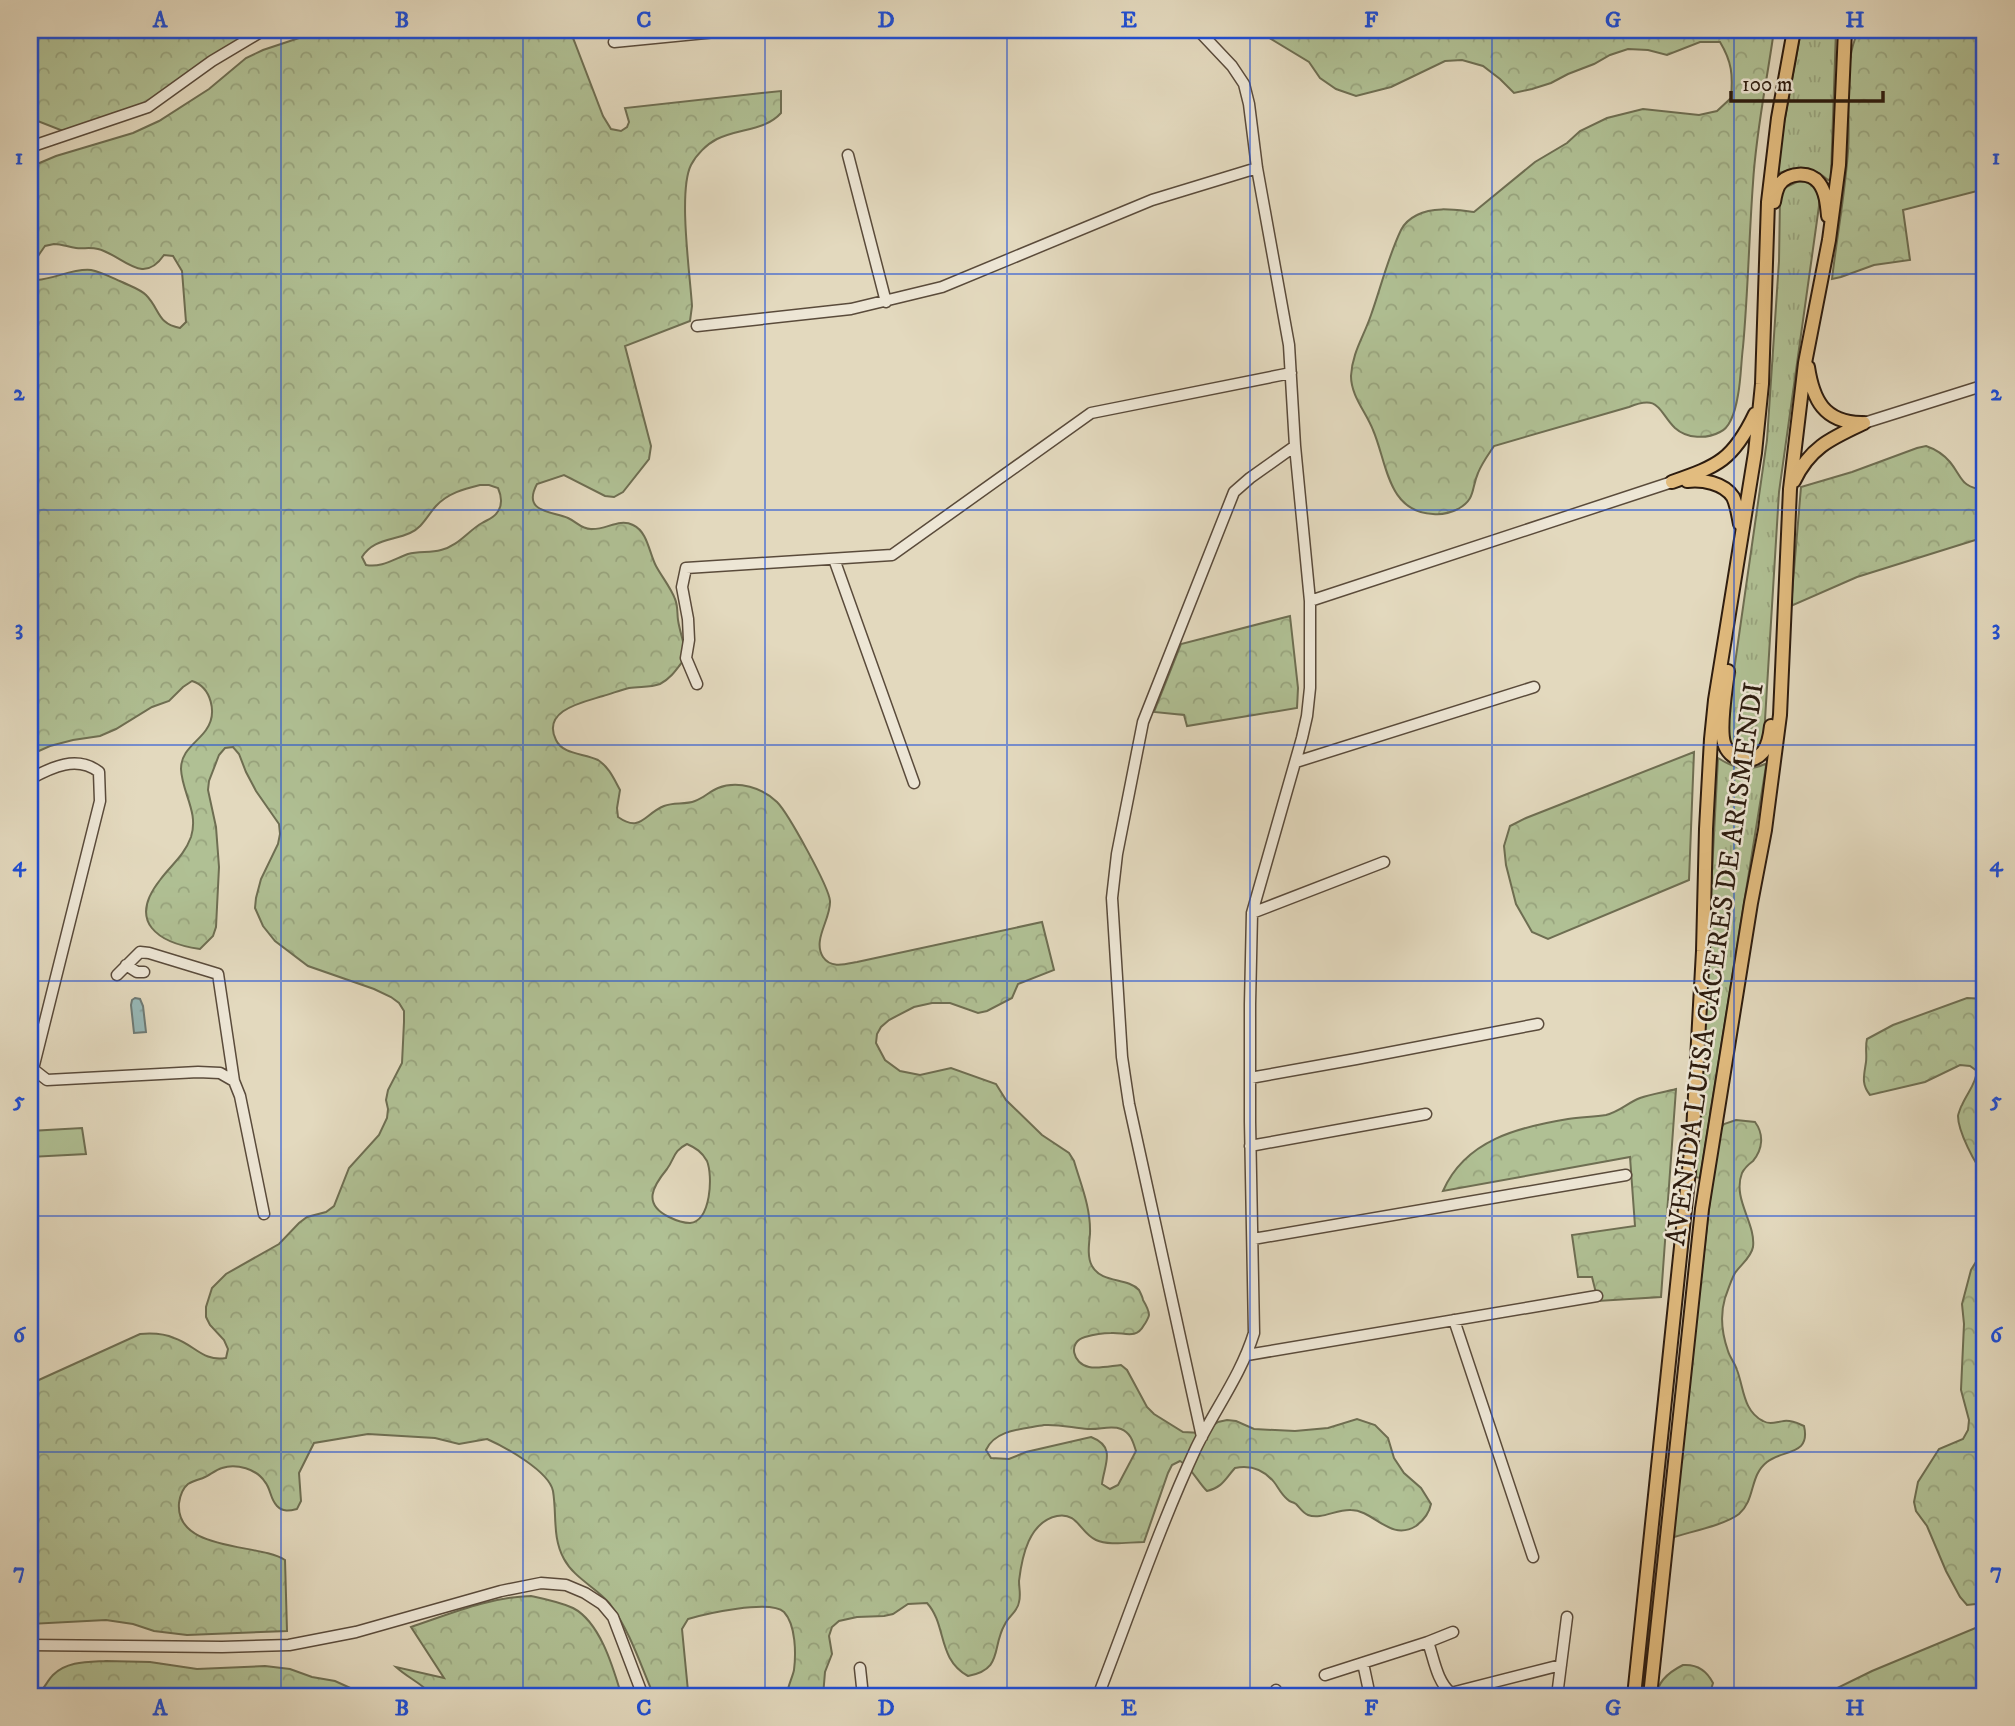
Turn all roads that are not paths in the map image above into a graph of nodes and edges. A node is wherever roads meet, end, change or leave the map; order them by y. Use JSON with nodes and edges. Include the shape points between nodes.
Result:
{"nodes":[{"id":1,"x":264,"y":30,"type":"edge"},
{"id":2,"x":736,"y":30,"type":"edge"},
{"id":3,"x":1198,"y":30,"type":"edge"},
{"id":4,"x":1794,"y":30,"type":"edge"},
{"id":5,"x":1845,"y":30,"type":"edge"},
{"id":6,"x":614,"y":42,"type":"dead end"},
{"id":7,"x":30,"y":147,"type":"edge"},
{"id":8,"x":848,"y":155,"type":"dead end"},
{"id":9,"x":1257,"y":168,"type":"junction"},
{"id":10,"x":1767,"y":239,"type":"junction"},
{"id":11,"x":1829,"y":240,"type":"junction"},
{"id":12,"x":886,"y":302,"type":"junction"},
{"id":13,"x":697,"y":326,"type":"dead end"},
{"id":14,"x":1806,"y":355,"type":"junction"},
{"id":15,"x":1291,"y":373,"type":"junction"},
{"id":16,"x":1985,"y":385,"type":"edge"},
{"id":17,"x":1760,"y":405,"type":"junction"},
{"id":18,"x":1864,"y":423,"type":"junction"},
{"id":19,"x":1295,"y":446,"type":"junction"},
{"id":20,"x":1672,"y":482,"type":"junction"},
{"id":21,"x":1790,"y":489,"type":"junction"},
{"id":22,"x":1742,"y":533,"type":"junction"},
{"id":23,"x":834,"y":559,"type":"junction"},
{"id":24,"x":1736,"y":569,"type":"junction"},
{"id":25,"x":1310,"y":601,"type":"junction"},
{"id":26,"x":1784,"y":625,"type":"junction"},
{"id":27,"x":697,"y":684,"type":"dead end"},
{"id":28,"x":1534,"y":687,"type":"dead end"},
{"id":29,"x":1296,"y":762,"type":"junction"},
{"id":30,"x":30,"y":779,"type":"edge"},
{"id":31,"x":914,"y":783,"type":"dead end"},
{"id":32,"x":1384,"y":862,"type":"dead end"},
{"id":33,"x":1252,"y":913,"type":"junction"},
{"id":34,"x":126,"y":965,"type":"junction"},
{"id":35,"x":144,"y":972,"type":"dead end"},
{"id":36,"x":117,"y":975,"type":"dead end"},
{"id":37,"x":1538,"y":1024,"type":"dead end"},
{"id":38,"x":1250,"y":1078,"type":"junction"},
{"id":39,"x":234,"y":1081,"type":"junction"},
{"id":40,"x":1426,"y":1114,"type":"dead end"},
{"id":41,"x":1251,"y":1146,"type":"junction"},
{"id":42,"x":1626,"y":1175,"type":"dead end"},
{"id":43,"x":264,"y":1214,"type":"dead end"},
{"id":44,"x":1253,"y":1238,"type":"junction"},
{"id":45,"x":1597,"y":1296,"type":"dead end"},
{"id":46,"x":1454,"y":1320,"type":"junction"},
{"id":47,"x":1247,"y":1355,"type":"junction"},
{"id":48,"x":1202,"y":1437,"type":"junction"},
{"id":49,"x":1532,"y":1557,"type":"dead end"},
{"id":50,"x":1567,"y":1617,"type":"dead end"},
{"id":51,"x":1453,"y":1632,"type":"dead end"},
{"id":52,"x":1428,"y":1642,"type":"junction"},
{"id":53,"x":30,"y":1645,"type":"edge"},
{"id":54,"x":1363,"y":1663,"type":"junction"},
{"id":55,"x":1561,"y":1665,"type":"junction"},
{"id":56,"x":860,"y":1668,"type":"dead end"},
{"id":57,"x":1325,"y":1675,"type":"dead end"},
{"id":58,"x":643,"y":1696,"type":"edge"},
{"id":59,"x":863,"y":1696,"type":"edge"},
{"id":60,"x":1098,"y":1696,"type":"edge"},
{"id":61,"x":1370,"y":1696,"type":"edge"},
{"id":62,"x":1557,"y":1696,"type":"edge"},
{"id":63,"x":1634,"y":1696,"type":"edge"},
{"id":64,"x":1650,"y":1696,"type":"edge"}],
"edges":[{"from":1,"to":7,"type":"street","via":[[148,107]]},
{"from":2,"to":6,"type":"street"},
{"from":3,"to":9,"type":"street","via":[[1244,84]]},
{"from":4,"to":10,"type":"main road","name":"AVENIDA LUISA CÁCERES DE ARISMENDI","via":[[1772,164]]},
{"from":5,"to":11,"type":"main road","name":"AVENIDA LUISA CÁCERES DE ARISMENDI","via":[[1839,164]]},
{"from":8,"to":12,"type":"street"},
{"from":9,"to":12,"type":"street","via":[[1152,200],[942,287]]},
{"from":9,"to":15,"type":"street"},
{"from":10,"to":11,"type":"main road","via":[[1779,185],[1802,175],[1819,182],[1824,192]]},
{"from":10,"to":17,"type":"main road","name":"AVENIDA LUISA CÁCERES DE ARISMENDI"},
{"from":11,"to":14,"type":"main road","name":"AVENIDA LUISA CÁCERES DE ARISMENDI"},
{"from":12,"to":13,"type":"street"},
{"from":14,"to":18,"type":"main road","via":[[1813,392],[1825,411],[1847,423]]},
{"from":14,"to":21,"type":"main road","name":"AVENIDA LUISA CÁCERES DE ARISMENDI"},
{"from":15,"to":19,"type":"street"},
{"from":15,"to":23,"type":"street","via":[[1091,413],[892,555]]},
{"from":16,"to":18,"type":"street"},
{"from":17,"to":20,"type":"main road","via":[[1731,454]]},
{"from":17,"to":22,"type":"main road","name":"AVENIDA LUISA CÁCERES DE ARISMENDI"},
{"from":18,"to":21,"type":"main road","via":[[1807,457]]},
{"from":19,"to":25,"type":"street"},
{"from":19,"to":48,"type":"street","via":[[1234,492],[1200,575],[1143,722],[1112,898],[1129,1104]]},
{"from":20,"to":22,"type":"main road","via":[[1705,481],[1727,490],[1737,508]]},
{"from":20,"to":25,"type":"street"},
{"from":21,"to":26,"type":"main road","name":"AVENIDA LUISA CÁCERES DE ARISMENDI"},
{"from":22,"to":24,"type":"main road","name":"AVENIDA LUISA CÁCERES DE ARISMENDI"},
{"from":23,"to":27,"type":"street","via":[[686,568],[682,587],[688,620],[686,658]]},
{"from":23,"to":31,"type":"street"},
{"from":24,"to":26,"type":"main road","via":[[1723,731],[1727,750],[1741,761],[1756,758],[1767,746]]},
{"from":24,"to":63,"type":"main road","name":"AVENIDA LUISA CÁCERES DE ARISMENDI","via":[[1711,739],[1693,1132]]},
{"from":25,"to":29,"type":"street","via":[[1310,688]]},
{"from":26,"to":64,"type":"main road","name":"AVENIDA LUISA CÁCERES DE ARISMENDI","via":[[1780,715],[1765,830],[1702,1209]]},
{"from":28,"to":29,"type":"street"},
{"from":29,"to":33,"type":"street"},
{"from":30,"to":39,"type":"street","via":[[73,763],[91,766],[99,772],[100,801],[33,1069],[47,1080],[198,1072],[220,1073]]},
{"from":32,"to":33,"type":"street"},
{"from":33,"to":38,"type":"street"},
{"from":34,"to":35,"type":"street"},
{"from":34,"to":36,"type":"street"},
{"from":34,"to":39,"type":"street","via":[[140,952],[218,974]]},
{"from":37,"to":38,"type":"street"},
{"from":38,"to":41,"type":"street"},
{"from":39,"to":43,"type":"street"},
{"from":40,"to":41,"type":"street"},
{"from":41,"to":44,"type":"street"},
{"from":42,"to":44,"type":"street"},
{"from":44,"to":47,"type":"street","via":[[1254,1333]]},
{"from":45,"to":46,"type":"street"},
{"from":46,"to":47,"type":"street"},
{"from":46,"to":49,"type":"street"},
{"from":47,"to":48,"type":"street"},
{"from":48,"to":60,"type":"street"},
{"from":50,"to":55,"type":"street"},
{"from":51,"to":52,"type":"street"},
{"from":52,"to":54,"type":"street"},
{"from":52,"to":55,"type":"street","via":[[1441,1681],[1451,1693]]},
{"from":53,"to":58,"type":"street","via":[[289,1645],[356,1632],[501,1591],[541,1583],[566,1585],[602,1604],[613,1617]]},
{"from":54,"to":57,"type":"street"},
{"from":54,"to":61,"type":"street"},
{"from":55,"to":62,"type":"street"},
{"from":56,"to":59,"type":"street"}]}
